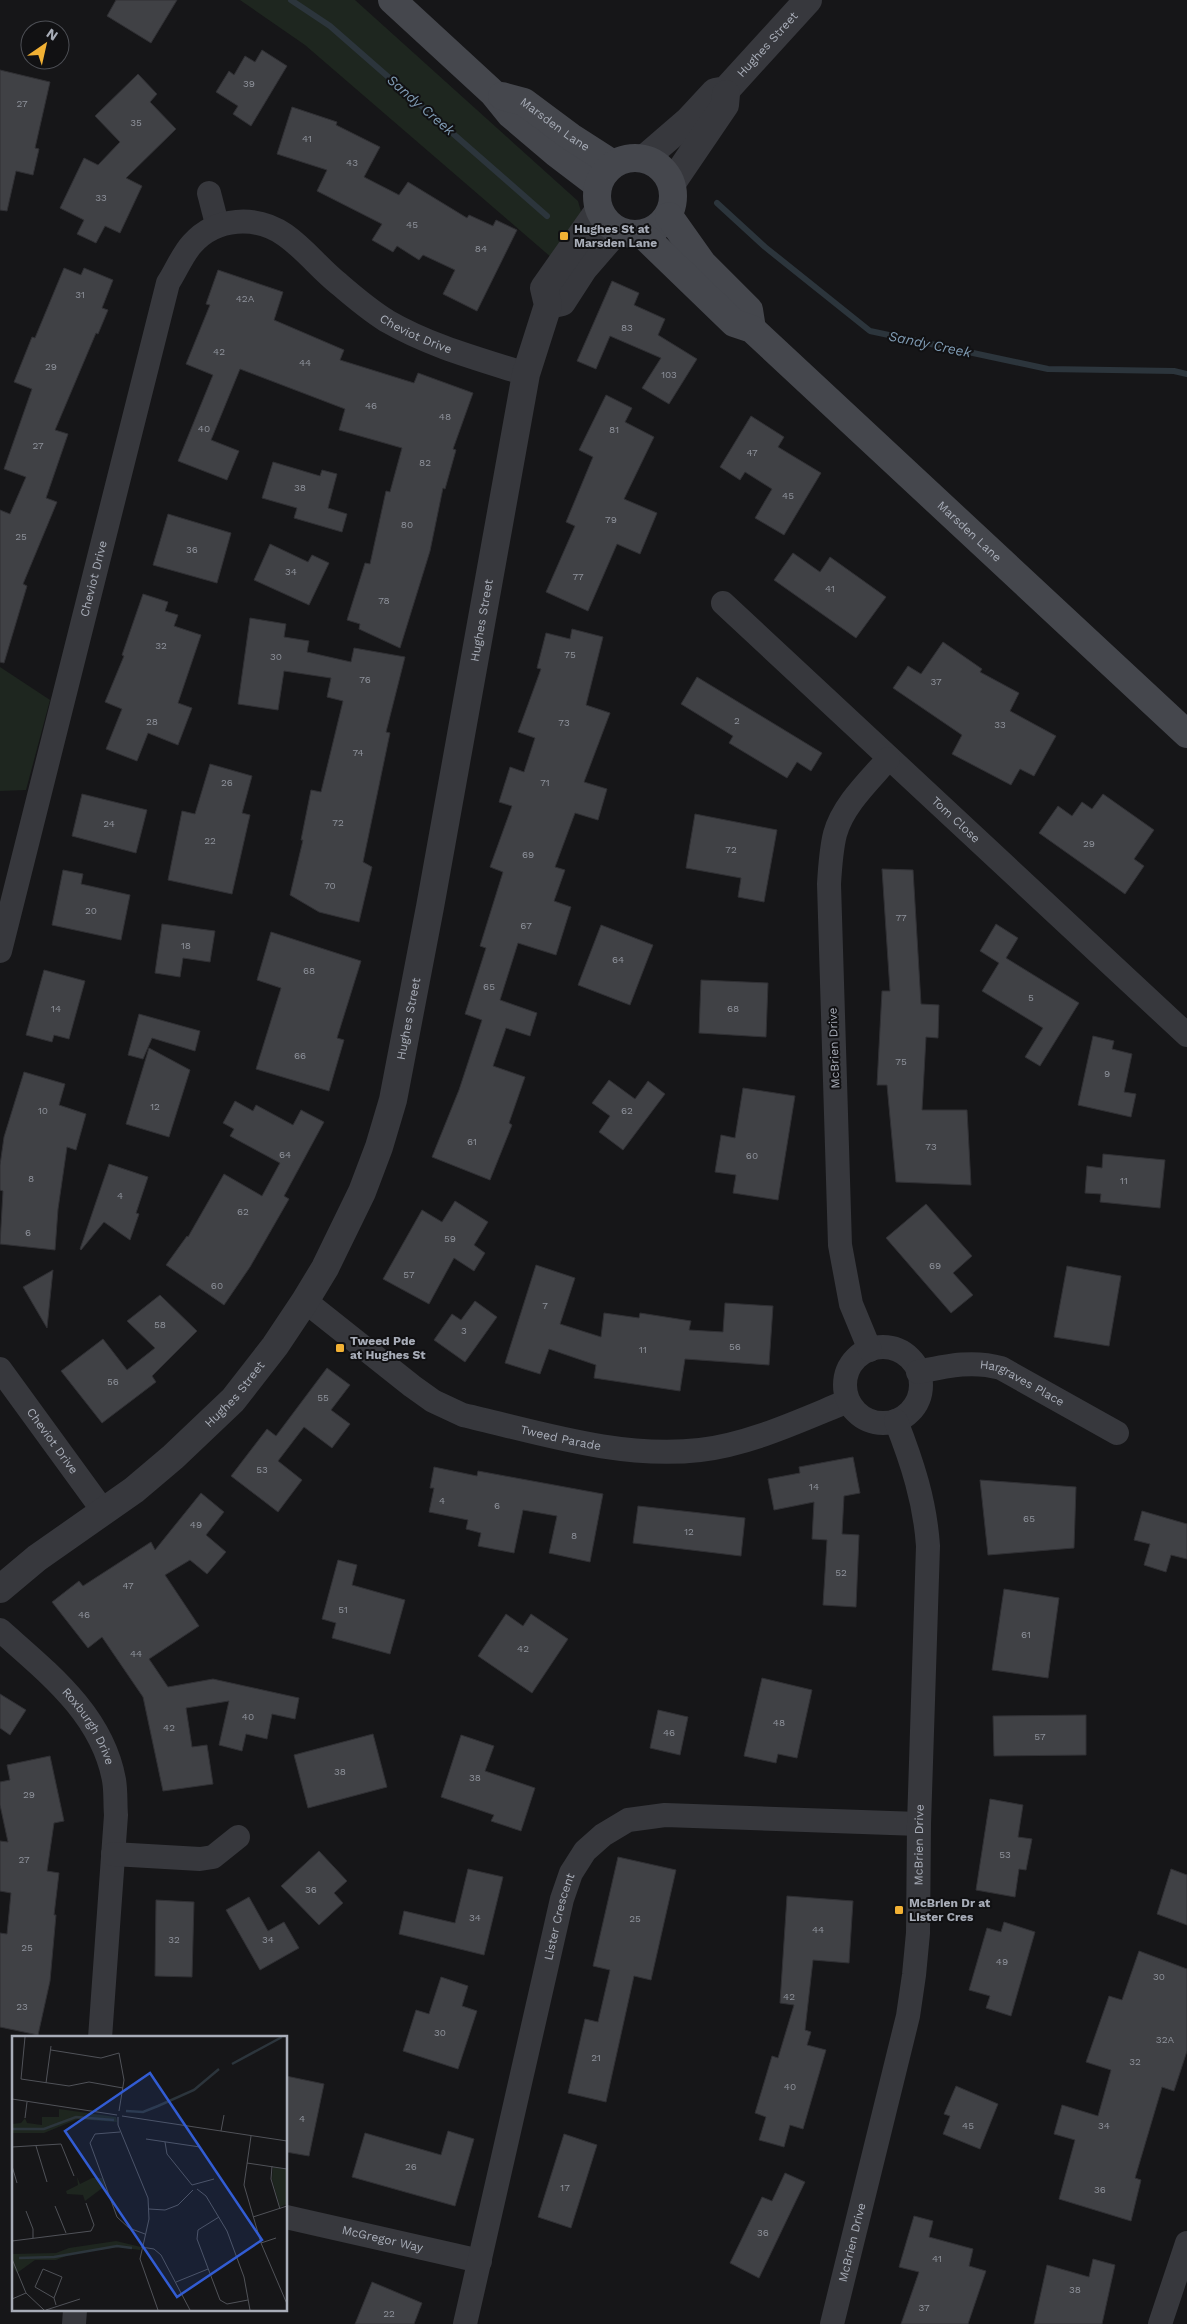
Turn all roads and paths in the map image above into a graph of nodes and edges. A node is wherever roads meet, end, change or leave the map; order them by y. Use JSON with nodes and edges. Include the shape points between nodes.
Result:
{"nodes":[{"id":1,"x":392,"y":0,"type":"edge"},
{"id":2,"x":808,"y":0,"type":"edge"},
{"id":3,"x":726,"y":90,"type":"junction"},
{"id":4,"x":645,"y":158,"type":"junction"},
{"id":5,"x":672,"y":183,"type":"junction"},
{"id":6,"x":209,"y":193,"type":"dead end"},
{"id":7,"x":614,"y":205,"type":"junction"},
{"id":8,"x":669,"y":216,"type":"junction"},
{"id":9,"x":217,"y":224,"type":"junction"},
{"id":10,"x":752,"y":329,"type":"junction"},
{"id":11,"x":526,"y":374,"type":"junction"},
{"id":12,"x":723,"y":603,"type":"dead end"},
{"id":13,"x":1187,"y":734,"type":"edge"},
{"id":14,"x":888,"y":759,"type":"junction"},
{"id":15,"x":0,"y":951,"type":"edge"},
{"id":16,"x":1187,"y":1035,"type":"edge"},
{"id":17,"x":305,"y":1301,"type":"junction"},
{"id":18,"x":870,"y":1350,"type":"junction"},
{"id":19,"x":0,"y":1369,"type":"edge"},
{"id":20,"x":918,"y":1372,"type":"junction"},
{"id":21,"x":848,"y":1401,"type":"junction"},
{"id":22,"x":896,"y":1421,"type":"junction"},
{"id":23,"x":1117,"y":1433,"type":"dead end"},
{"id":24,"x":104,"y":1512,"type":"junction"},
{"id":25,"x":0,"y":1589,"type":"edge"},
{"id":26,"x":0,"y":1630,"type":"edge"},
{"id":27,"x":919,"y":1824,"type":"junction"},
{"id":28,"x":238,"y":1838,"type":"dead end"},
{"id":29,"x":113,"y":1854,"type":"junction"},
{"id":30,"x":100,"y":2036,"type":"edge"},
{"id":31,"x":288,"y":2217,"type":"edge"},
{"id":32,"x":1187,"y":2243,"type":"edge"},
{"id":33,"x":480,"y":2261,"type":"junction"},
{"id":34,"x":465,"y":2324,"type":"edge"},
{"id":35,"x":832,"y":2324,"type":"edge"},
{"id":36,"x":1160,"y":2324,"type":"edge"}],
"edges":[{"from":1,"to":7,"type":"main road","name":"Marsden Lane","via":[[493,93],[524,102],[571,137]]},
{"from":2,"to":3,"type":"street","name":"Hughes Street"},
{"from":3,"to":4,"type":"street","name":"Hughes Street","via":[[715,92],[689,120]]},
{"from":3,"to":5,"type":"street","name":"Hughes Street","via":[[725,105]]},
{"from":4,"to":5,"type":"main road","via":[[662,168]]},
{"from":4,"to":7,"type":"main road","via":[[628,158]]},
{"from":5,"to":8,"type":"main road","via":[[674,201]]},
{"from":6,"to":9,"type":"street"},
{"from":7,"to":8,"type":"main road","via":[[658,228]]},
{"from":7,"to":10,"type":"main road","name":"Marsden Lane","via":[[734,323]]},
{"from":7,"to":11,"type":"street","name":"Hughes Street","via":[[544,288],[548,305]]},
{"from":8,"to":10,"type":"main road","name":"Marsden Lane","via":[[703,264],[749,310]]},
{"from":9,"to":11,"type":"street","name":"Cheviot Drive","via":[[236,221],[264,226],[284,235],[338,284],[386,320],[421,338]]},
{"from":9,"to":15,"type":"street","name":"Cheviot Drive","via":[[192,244],[168,283]]},
{"from":10,"to":13,"type":"main road","name":"Marsden Lane"},
{"from":11,"to":17,"type":"street","name":"Hughes Street","via":[[393,1100],[362,1192]]},
{"from":12,"to":14,"type":"street","name":"Tom Close"},
{"from":14,"to":16,"type":"street","name":"Tom Close"},
{"from":14,"to":18,"type":"street","name":"McBrien Drive","via":[[862,788],[836,832],[829,884],[840,1245],[851,1304]]},
{"from":17,"to":21,"type":"street","name":"Tweed Parade","via":[[412,1386],[447,1409],[605,1447],[641,1452],[701,1450],[745,1440]]},
{"from":17,"to":24,"type":"street","name":"Hughes Street","via":[[275,1346],[232,1400],[174,1457]]},
{"from":18,"to":20,"type":"street","via":[[894,1349],[909,1358]]},
{"from":18,"to":21,"type":"street","via":[[856,1358],[848,1370],[845,1386]]},
{"from":19,"to":24,"type":"street","name":"Cheviot Drive"},
{"from":20,"to":22,"type":"street","via":[[921,1389],[916,1405]]},
{"from":20,"to":23,"type":"street","name":"Hargraves Place","via":[[959,1363],[1001,1368]]},
{"from":21,"to":22,"type":"street","via":[[868,1420]]},
{"from":22,"to":27,"type":"street","name":"McBrien Drive","via":[[912,1462],[927,1524]]},
{"from":24,"to":25,"type":"street","name":"Hughes Street","via":[[37,1558]]},
{"from":26,"to":29,"type":"street","name":"Roxburgh Drive","via":[[61,1685],[91,1722],[105,1750],[114,1780]]},
{"from":27,"to":33,"type":"street","name":"Lister Crescent","via":[[665,1815],[628,1820],[584,1851],[571,1873],[562,1899]]},
{"from":27,"to":35,"type":"street","name":"McBrien Drive","via":[[918,1933],[908,2016]]},
{"from":28,"to":29,"type":"street","via":[[213,1857],[200,1859]]},
{"from":29,"to":30,"type":"street","name":"Roxburgh Drive"},
{"from":31,"to":33,"type":"street","name":"McGregor Way"},
{"from":32,"to":36,"type":"street"},
{"from":33,"to":34,"type":"street","name":"Lister Crescent"}]}
